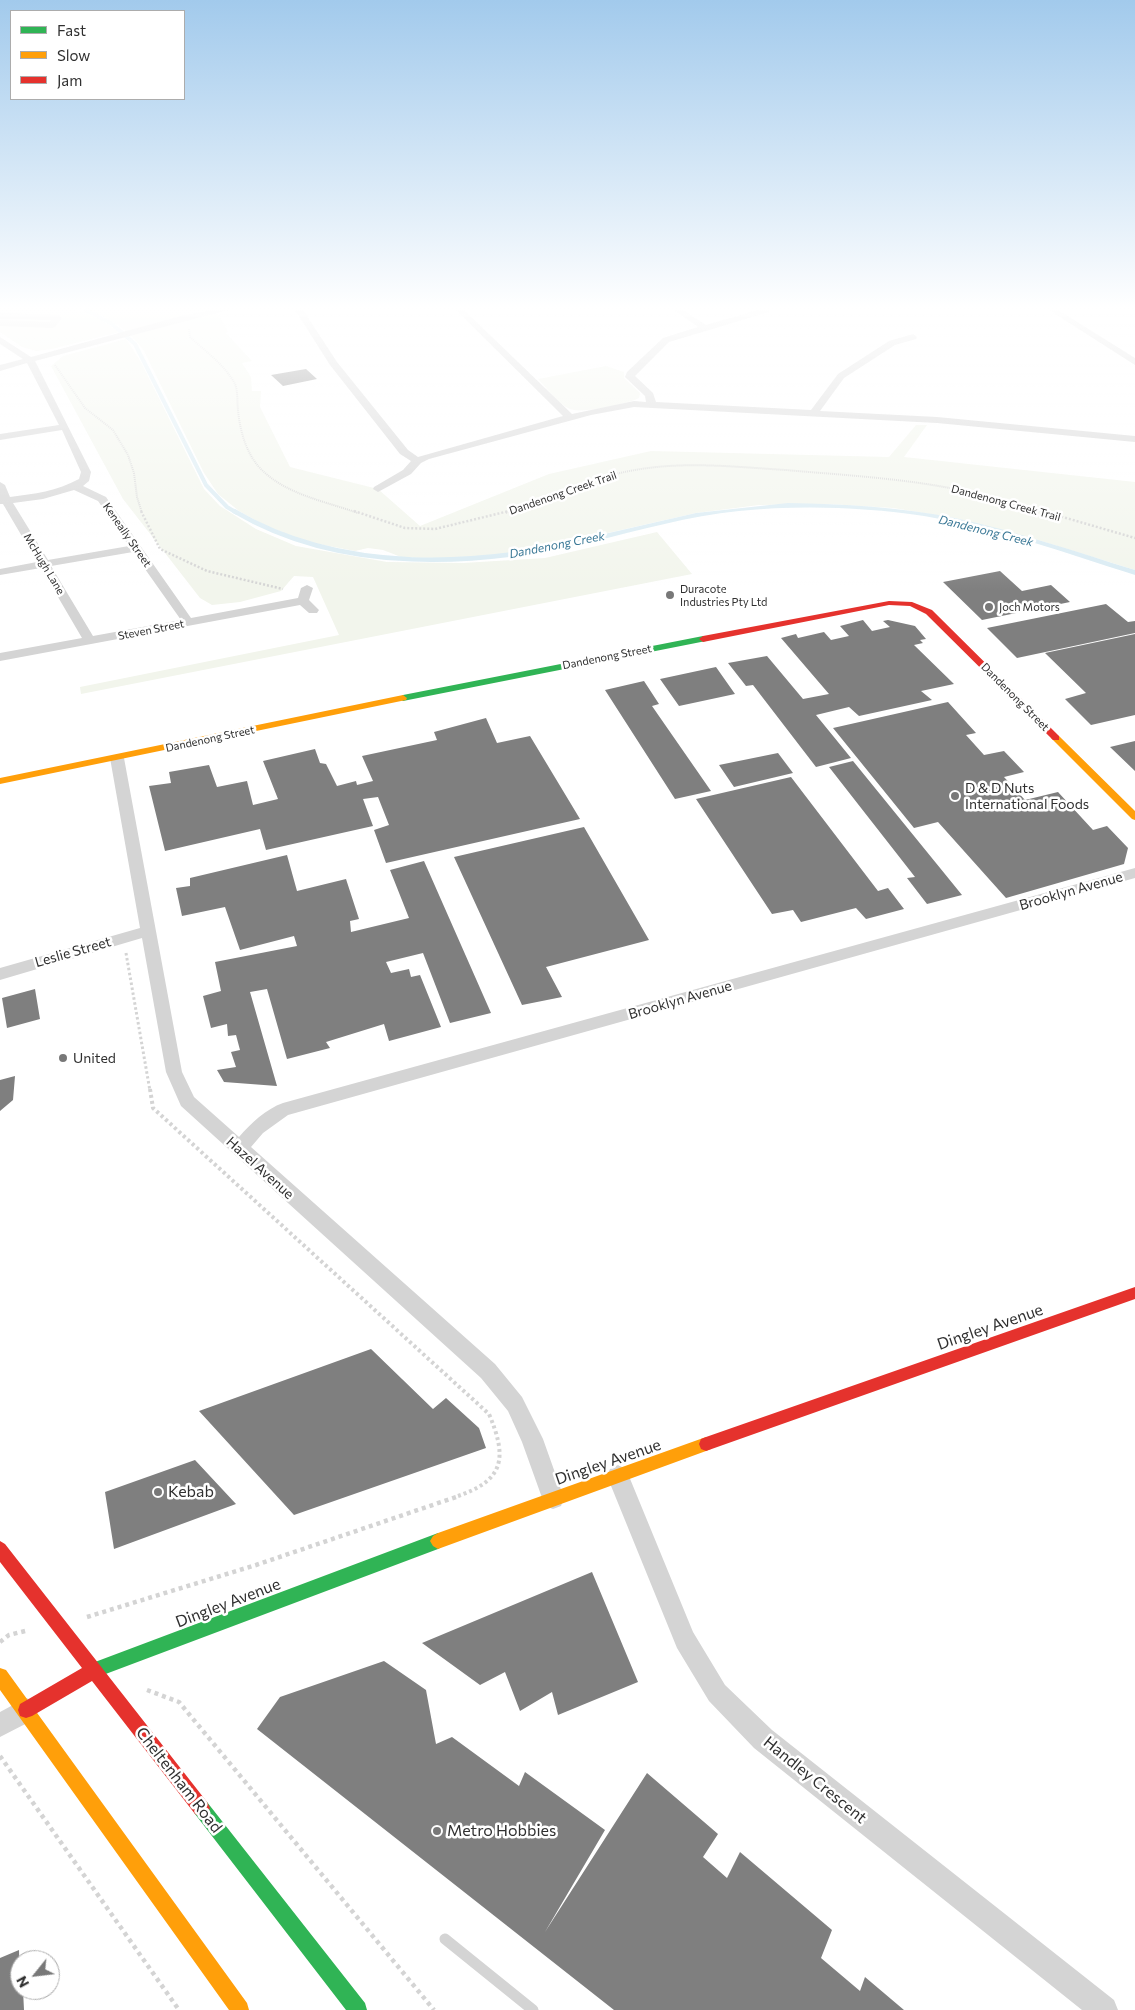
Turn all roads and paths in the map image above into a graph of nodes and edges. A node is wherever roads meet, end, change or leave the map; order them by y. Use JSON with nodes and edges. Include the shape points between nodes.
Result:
{"nodes":[{"id":1,"x":54,"y":404,"type":"edge"},
{"id":2,"x":82,"y":404,"type":"edge"},
{"id":3,"x":237,"y":404,"type":"edge"},
{"id":4,"x":365,"y":404,"type":"edge"},
{"id":5,"x":556,"y":404,"type":"edge"},
{"id":6,"x":651,"y":404,"type":"joint"},
{"id":7,"x":821,"y":404,"type":"edge"},
{"id":8,"x":814,"y":413,"type":"junction"},
{"id":9,"x":570,"y":418,"type":"junction"},
{"id":10,"x":66,"y":427,"type":"junction"},
{"id":11,"x":0,"y":437,"type":"edge"},
{"id":12,"x":1135,"y":440,"type":"edge"},
{"id":13,"x":417,"y":461,"type":"junction"},
{"id":14,"x":0,"y":485,"type":"edge"},
{"id":15,"x":74,"y":487,"type":"junction"},
{"id":16,"x":378,"y":489,"type":"dead end"},
{"id":17,"x":3,"y":501,"type":"edge"},
{"id":18,"x":1135,"y":538,"type":"edge"},
{"id":19,"x":136,"y":548,"type":"junction"},
{"id":20,"x":44,"y":564,"type":"junction"},
{"id":21,"x":0,"y":572,"type":"edge"},
{"id":22,"x":305,"y":594,"type":"junction"},
{"id":23,"x":313,"y":610,"type":"dead end"},
{"id":24,"x":188,"y":622,"type":"junction"},
{"id":25,"x":90,"y":642,"type":"junction"},
{"id":26,"x":0,"y":657,"type":"edge"},
{"id":27,"x":117,"y":758,"type":"junction"},
{"id":28,"x":0,"y":781,"type":"edge"},
{"id":29,"x":1135,"y":817,"type":"edge"},
{"id":30,"x":1135,"y":874,"type":"edge"},
{"id":31,"x":147,"y":931,"type":"junction"},
{"id":32,"x":122,"y":938,"type":"junction"},
{"id":33,"x":0,"y":974,"type":"edge"},
{"id":34,"x":239,"y":1149,"type":"junction"},
{"id":35,"x":1135,"y":1293,"type":"edge"},
{"id":36,"x":618,"y":1476,"type":"junction"},
{"id":37,"x":553,"y":1498,"type":"junction"},
{"id":38,"x":0,"y":1549,"type":"edge"},
{"id":39,"x":58,"y":1623,"type":"junction"},
{"id":40,"x":0,"y":1642,"type":"edge"},
{"id":41,"x":95,"y":1670,"type":"junction"},
{"id":42,"x":0,"y":1676,"type":"edge"},
{"id":43,"x":142,"y":1688,"type":"dead end"},
{"id":44,"x":26,"y":1710,"type":"junction"},
{"id":45,"x":0,"y":1725,"type":"edge"},
{"id":46,"x":0,"y":1756,"type":"edge"},
{"id":47,"x":445,"y":1939,"type":"dead end"},
{"id":48,"x":179,"y":2010,"type":"edge"},
{"id":49,"x":240,"y":2010,"type":"edge"},
{"id":50,"x":358,"y":2010,"type":"edge"},
{"id":51,"x":434,"y":2010,"type":"edge"},
{"id":52,"x":533,"y":2010,"type":"edge"},
{"id":53,"x":1104,"y":2010,"type":"edge"}],
"edges":[{"from":1,"to":10,"type":"street"},
{"from":2,"to":22,"type":"path","via":[[113,430],[128,455],[144,520],[160,549],[207,571]]},
{"from":3,"to":18,"type":"path","name":"Dandenong Creek Trail","via":[[246,447],[263,472],[301,494],[405,528],[435,529],[505,513],[634,470],[716,465],[871,477],[953,488]]},
{"from":4,"to":13,"type":"street","via":[[404,452]]},
{"from":5,"to":9,"type":"street"},
{"from":6,"to":8,"type":"street"},
{"from":6,"to":9,"type":"street","via":[[628,405]]},
{"from":7,"to":8,"type":"street"},
{"from":8,"to":12,"type":"street","via":[[937,420]]},
{"from":9,"to":13,"type":"street"},
{"from":10,"to":11,"type":"street"},
{"from":10,"to":15,"type":"street","via":[[86,472],[84,481]]},
{"from":13,"to":16,"type":"street","via":[[407,472]]},
{"from":14,"to":17,"type":"street","name":"McHugh Lane"},
{"from":15,"to":17,"type":"street","via":[[52,494]]},
{"from":15,"to":19,"type":"street","name":"Keneally Street","via":[[102,499]]},
{"from":17,"to":20,"type":"street","name":"McHugh Lane"},
{"from":19,"to":20,"type":"street"},
{"from":19,"to":24,"type":"street","name":"Keneally Street"},
{"from":20,"to":21,"type":"street"},
{"from":20,"to":25,"type":"street","name":"McHugh Lane"},
{"from":22,"to":23,"type":"street"},
{"from":22,"to":24,"type":"street","name":"Steven Street"},
{"from":24,"to":25,"type":"street","name":"Steven Street"},
{"from":25,"to":26,"type":"street","name":"Steven Street"},
{"from":27,"to":28,"type":"street","name":"Dandenong Street"},
{"from":27,"to":29,"type":"street","name":"Dandenong Street","via":[[509,676],[889,603],[912,604],[929,612]]},
{"from":27,"to":31,"type":"street","name":"Hazel Avenue"},
{"from":30,"to":34,"type":"street","name":"Brooklyn Avenue","via":[[283,1110],[257,1128]]},
{"from":31,"to":32,"type":"street","name":"Leslie Street"},
{"from":31,"to":34,"type":"street","name":"Hazel Avenue","via":[[174,1072],[187,1101]]},
{"from":32,"to":33,"type":"street","name":"Leslie Street"},
{"from":32,"to":39,"type":"path","via":[[153,1108],[489,1414],[502,1456],[491,1477],[473,1491],[460,1496],[256,1565]]},
{"from":34,"to":37,"type":"street","name":"Hazel Avenue","via":[[488,1371],[515,1404],[532,1439]]},
{"from":35,"to":36,"type":"street","name":"Dingley Avenue"},
{"from":36,"to":37,"type":"street","name":"Dingley Avenue"},
{"from":36,"to":53,"type":"street","name":"Handley Crescent","via":[[685,1640],[717,1693],[762,1739]]},
{"from":37,"to":41,"type":"street","name":"Dingley Avenue"},
{"from":38,"to":39,"type":"street","name":"Cheltenham Road"},
{"from":39,"to":40,"type":"path","via":[[9,1635]]},
{"from":39,"to":41,"type":"street","name":"Cheltenham Road"},
{"from":41,"to":44,"type":"street","name":"Dingley Avenue"},
{"from":41,"to":50,"type":"street","name":"Cheltenham Road"},
{"from":42,"to":44,"type":"street"},
{"from":43,"to":51,"type":"path","via":[[179,1702]]},
{"from":44,"to":45,"type":"street"},
{"from":44,"to":49,"type":"street"},
{"from":46,"to":48,"type":"path"},
{"from":47,"to":52,"type":"lane"}]}
